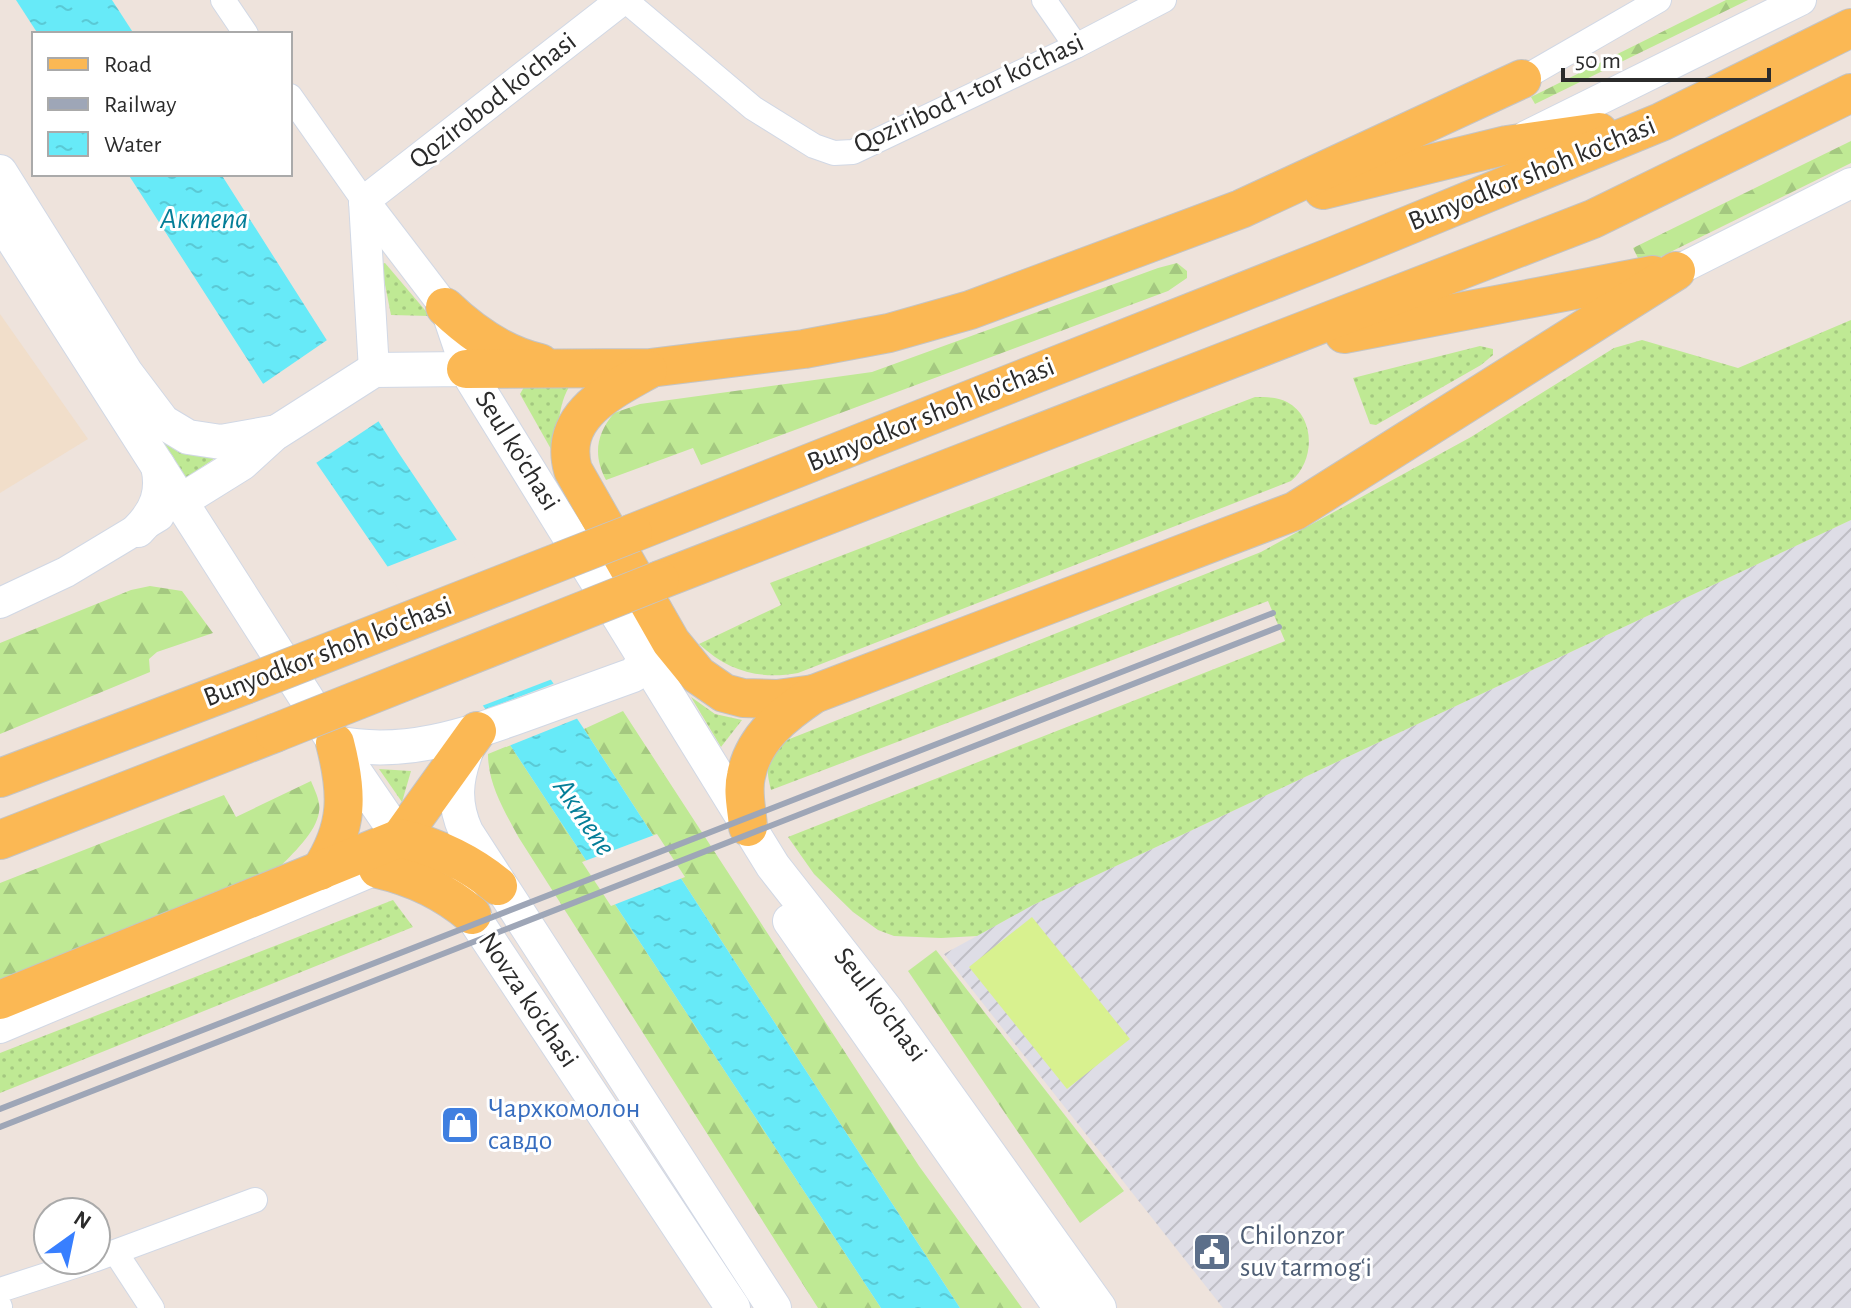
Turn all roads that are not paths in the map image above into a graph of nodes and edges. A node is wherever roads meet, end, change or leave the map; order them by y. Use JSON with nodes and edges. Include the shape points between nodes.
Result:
{"nodes":[{"id":1,"x":223,"y":0,"type":"edge"},
{"id":2,"x":624,"y":0,"type":"edge"},
{"id":3,"x":1044,"y":0,"type":"edge"},
{"id":4,"x":1164,"y":0,"type":"edge"},
{"id":5,"x":1659,"y":0,"type":"edge"},
{"id":6,"x":1801,"y":0,"type":"edge"},
{"id":7,"x":1851,"y":28,"type":"edge"},
{"id":8,"x":245,"y":32,"type":"edge"},
{"id":9,"x":1076,"y":46,"type":"junction"},
{"id":10,"x":1522,"y":79,"type":"joint"},
{"id":11,"x":1851,"y":93,"type":"edge"},
{"id":12,"x":292,"y":99,"type":"edge"},
{"id":13,"x":1661,"y":122,"type":"junction"},
{"id":14,"x":1507,"y":145,"type":"junction"},
{"id":15,"x":0,"y":172,"type":"edge"},
{"id":16,"x":1851,"y":183,"type":"edge"},
{"id":17,"x":364,"y":201,"type":"junction"},
{"id":18,"x":1241,"y":209,"type":"junction"},
{"id":19,"x":0,"y":219,"type":"edge"},
{"id":20,"x":1331,"y":257,"type":"junction"},
{"id":21,"x":1676,"y":271,"type":"junction"},
{"id":22,"x":445,"y":307,"type":"junction"},
{"id":23,"x":1251,"y":352,"type":"junction"},
{"id":24,"x":650,"y":368,"type":"junction"},
{"id":25,"x":466,"y":369,"type":"junction"},
{"id":26,"x":567,"y":369,"type":"junction"},
{"id":27,"x":374,"y":370,"type":"junction"},
{"id":28,"x":277,"y":432,"type":"junction"},
{"id":29,"x":242,"y":463,"type":"junction"},
{"id":30,"x":158,"y":466,"type":"junction"},
{"id":31,"x":181,"y":501,"type":"junction"},
{"id":32,"x":138,"y":530,"type":"junction"},
{"id":33,"x":213,"y":550,"type":"junction"},
{"id":34,"x":0,"y":603,"type":"edge"},
{"id":35,"x":639,"y":665,"type":"junction"},
{"id":36,"x":814,"y":694,"type":"junction"},
{"id":37,"x":477,"y":731,"type":"junction"},
{"id":38,"x":335,"y":743,"type":"junction"},
{"id":39,"x":0,"y":778,"type":"edge"},
{"id":40,"x":748,"y":827,"type":"junction"},
{"id":41,"x":400,"y":838,"type":"junction"},
{"id":42,"x":0,"y":840,"type":"edge"},
{"id":43,"x":378,"y":869,"type":"junction"},
{"id":44,"x":320,"y":871,"type":"junction"},
{"id":45,"x":498,"y":886,"type":"junction"},
{"id":46,"x":472,"y":915,"type":"junction"},
{"id":47,"x":0,"y":1000,"type":"edge"},
{"id":48,"x":0,"y":1028,"type":"edge"},
{"id":49,"x":255,"y":1200,"type":"dead end"},
{"id":50,"x":112,"y":1253,"type":"edge"},
{"id":51,"x":112,"y":1268,"type":"edge"},
{"id":52,"x":43,"y":1276,"type":"edge"},
{"id":53,"x":0,"y":1290,"type":"edge"},
{"id":54,"x":152,"y":1308,"type":"edge"},
{"id":55,"x":733,"y":1308,"type":"edge"},
{"id":56,"x":774,"y":1308,"type":"edge"},
{"id":57,"x":1061,"y":1308,"type":"edge"},
{"id":58,"x":1099,"y":1308,"type":"edge"}],
"edges":[{"from":1,"to":8,"type":"street"},
{"from":2,"to":9,"type":"street","name":"Qoziribod 1-tor ko‘chasi","via":[[753,108],[834,153],[853,152]]},
{"from":2,"to":17,"type":"street","name":"Qozirobod ko'chasi"},
{"from":3,"to":9,"type":"street"},
{"from":4,"to":9,"type":"street","name":"Qoziribod 1-tor ko‘chasi"},
{"from":5,"to":10,"type":"street"},
{"from":6,"to":14,"type":"street"},
{"from":7,"to":13,"type":"main road","name":"Bunyodkor shoh ko'chasi"},
{"from":10,"to":18,"type":"main road"},
{"from":11,"to":23,"type":"main road","name":"Bunyodkor shoh ko'chasi","via":[[1593,219]]},
{"from":12,"to":17,"type":"street"},
{"from":13,"to":14,"type":"main road"},
{"from":13,"to":20,"type":"main road","name":"Bunyodkor shoh ko'chasi"},
{"from":14,"to":18,"type":"main road"},
{"from":14,"to":20,"type":"main road"},
{"from":15,"to":28,"type":"main road","via":[[126,373],[163,422],[188,437],[221,442]]},
{"from":16,"to":21,"type":"street"},
{"from":17,"to":22,"type":"street"},
{"from":17,"to":27,"type":"street"},
{"from":18,"to":24,"type":"main road","via":[[970,310],[889,333]]},
{"from":19,"to":30,"type":"main road"},
{"from":20,"to":39,"type":"main road","name":"Bunyodkor shoh ko'chasi","bridge":true},
{"from":21,"to":23,"type":"main road"},
{"from":21,"to":36,"type":"main road","via":[[1295,511]]},
{"from":22,"to":25,"type":"street"},
{"from":22,"to":26,"type":"main road","via":[[495,345]]},
{"from":23,"to":42,"type":"main road","name":"Bunyodkor shoh ko'chasi","bridge":true},
{"from":24,"to":26,"type":"main road"},
{"from":24,"to":36,"type":"main road","via":[[582,415],[571,440],[573,470],[671,642],[698,675],[724,693],[743,698]]},
{"from":25,"to":26,"type":"main road"},
{"from":25,"to":27,"type":"main road","name":"Seul ko'chasi"},
{"from":25,"to":35,"type":"main road","name":"Seul ko'chasi"},
{"from":27,"to":28,"type":"main road"},
{"from":28,"to":29,"type":"main road"},
{"from":29,"to":31,"type":"main road"},
{"from":29,"to":33,"type":"main road","via":[[218,506]]},
{"from":30,"to":31,"type":"main road"},
{"from":30,"to":32,"type":"main road","via":[[159,499]]},
{"from":31,"to":32,"type":"street"},
{"from":31,"to":33,"type":"main road"},
{"from":32,"to":34,"type":"street"},
{"from":33,"to":38,"type":"main road"},
{"from":35,"to":37,"type":"main road","via":[[594,689]]},
{"from":35,"to":40,"type":"main road","name":"Seul ko'chasi"},
{"from":35,"to":57,"type":"main road","name":"Seul ko'chasi","via":[[747,860]]},
{"from":36,"to":40,"type":"main road","via":[[779,719],[749,765]]},
{"from":37,"to":38,"type":"main road","via":[[404,748]]},
{"from":37,"to":41,"type":"main road"},
{"from":37,"to":45,"type":"main road","name":"Novza ko'chasi","via":[[460,768],[456,799],[466,832]]},
{"from":38,"to":41,"type":"main road","name":"Novza ko'chasi"},
{"from":38,"to":44,"type":"main road","via":[[343,818],[337,842]]},
{"from":40,"to":58,"type":"main road","name":"Seul ko'chasi"},
{"from":41,"to":43,"type":"main road"},
{"from":41,"to":44,"type":"main road"},
{"from":41,"to":45,"type":"main road","via":[[450,854]]},
{"from":41,"to":46,"type":"main road","name":"Novza ko'chasi"},
{"from":43,"to":46,"type":"main road","via":[[428,885]]},
{"from":43,"to":48,"type":"street"},
{"from":44,"to":47,"type":"main road"},
{"from":45,"to":56,"type":"main road","name":"Novza ko'chasi"},
{"from":46,"to":55,"type":"main road","name":"Novza ko'chasi"},
{"from":49,"to":50,"type":"street"},
{"from":51,"to":54,"type":"street"},
{"from":52,"to":53,"type":"street"}]}
